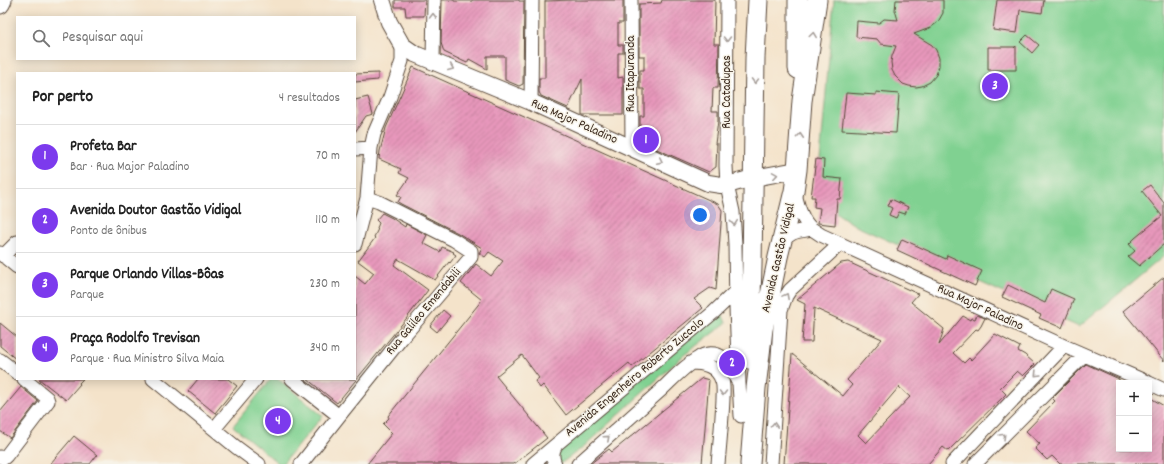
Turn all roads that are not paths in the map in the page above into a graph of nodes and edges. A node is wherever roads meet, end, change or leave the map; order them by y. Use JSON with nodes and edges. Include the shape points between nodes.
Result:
{"nodes":[{"id":1,"x":2,"y":0,"type":"edge"},
{"id":2,"x":382,"y":0,"type":"edge"},
{"id":3,"x":434,"y":0,"type":"edge"},
{"id":4,"x":532,"y":0,"type":"edge"},
{"id":5,"x":631,"y":0,"type":"edge"},
{"id":6,"x":727,"y":0,"type":"edge"},
{"id":7,"x":758,"y":0,"type":"edge"},
{"id":8,"x":798,"y":0,"type":"edge"},
{"id":9,"x":817,"y":0,"type":"edge"},
{"id":10,"x":0,"y":4,"type":"edge"},
{"id":11,"x":407,"y":53,"type":"junction"},
{"id":12,"x":433,"y":61,"type":"junction"},
{"id":13,"x":531,"y":102,"type":"junction"},
{"id":14,"x":802,"y":102,"type":"junction"},
{"id":15,"x":371,"y":148,"type":"junction"},
{"id":16,"x":632,"y":148,"type":"junction"},
{"id":17,"x":356,"y":149,"type":"edge"},
{"id":18,"x":797,"y":170,"type":"junction"},
{"id":19,"x":753,"y":178,"type":"junction"},
{"id":20,"x":727,"y":185,"type":"junction"},
{"id":21,"x":794,"y":191,"type":"junction"},
{"id":22,"x":367,"y":198,"type":"junction"},
{"id":23,"x":817,"y":232,"type":"junction"},
{"id":24,"x":356,"y":240,"type":"edge"},
{"id":25,"x":782,"y":242,"type":"junction"},
{"id":26,"x":16,"y":243,"type":"edge"},
{"id":27,"x":840,"y":244,"type":"junction"},
{"id":28,"x":2,"y":255,"type":"edge"},
{"id":29,"x":823,"y":259,"type":"junction"},
{"id":30,"x":16,"y":266,"type":"edge"},
{"id":31,"x":736,"y":290,"type":"junction"},
{"id":32,"x":1064,"y":346,"type":"junction"},
{"id":33,"x":1084,"y":355,"type":"junction"},
{"id":34,"x":0,"y":360,"type":"edge"},
{"id":35,"x":690,"y":364,"type":"junction"},
{"id":36,"x":16,"y":372,"type":"edge"},
{"id":37,"x":25,"y":380,"type":"edge"},
{"id":38,"x":154,"y":380,"type":"edge"},
{"id":39,"x":255,"y":380,"type":"edge"},
{"id":40,"x":293,"y":380,"type":"edge"},
{"id":41,"x":1142,"y":380,"type":"edge"},
{"id":42,"x":739,"y":383,"type":"junction"},
{"id":43,"x":1152,"y":384,"type":"edge"},
{"id":44,"x":1163,"y":388,"type":"edge"},
{"id":45,"x":339,"y":416,"type":"junction"},
{"id":46,"x":746,"y":418,"type":"junction"},
{"id":47,"x":214,"y":429,"type":"junction"},
{"id":48,"x":556,"y":445,"type":"junction"},
{"id":49,"x":2,"y":457,"type":"edge"},
{"id":50,"x":259,"y":464,"type":"edge"},
{"id":51,"x":301,"y":464,"type":"edge"},
{"id":52,"x":533,"y":464,"type":"edge"},
{"id":53,"x":556,"y":464,"type":"edge"},
{"id":54,"x":578,"y":464,"type":"edge"},
{"id":55,"x":718,"y":464,"type":"edge"},
{"id":56,"x":737,"y":464,"type":"edge"},
{"id":57,"x":750,"y":464,"type":"edge"},
{"id":58,"x":772,"y":464,"type":"edge"},
{"id":59,"x":952,"y":464,"type":"edge"},
{"id":60,"x":975,"y":464,"type":"edge"}],
"edges":[{"from":1,"to":10,"type":"highway"},
{"from":2,"to":11,"type":"main road","via":[[389,22]]},
{"from":12,"to":3,"type":"street","one_way":true},
{"from":4,"to":13,"type":"street"},
{"from":5,"to":16,"type":"street","name":"Rua Itapuranda"},
{"from":6,"to":20,"type":"street","name":"Rua Catadupas","one_way":true},
{"from":7,"to":19,"type":"highway","name":"Avenida Gastão Vidigal","one_way":true},
{"from":8,"to":14,"type":"highway","via":[[798,81]]},
{"from":14,"to":9,"type":"highway","one_way":true},
{"from":11,"to":12,"type":"main road","name":"Rua Major Paladino"},
{"from":11,"to":15,"type":"street","via":[[374,134]]},
{"from":12,"to":13,"type":"main road","name":"Rua Major Paladino","one_way":true},
{"from":13,"to":16,"type":"main road","name":"Rua Major Paladino"},
{"from":18,"to":14,"type":"highway","name":"Avenida Gastão Vidigal","one_way":true},
{"from":15,"to":17,"type":"street"},
{"from":15,"to":22,"type":"street"},
{"from":16,"to":20,"type":"main road","name":"Rua Major Paladino","one_way":true,"via":[[697,179]]},
{"from":19,"to":18,"type":"main road","name":"Rua Major Paladino","one_way":true},
{"from":18,"to":21,"type":"highway","name":"Avenida Gastão Vidigal"},
{"from":19,"to":20,"type":"main road","name":"Rua Major Paladino"},
{"from":19,"to":46,"type":"highway","name":"Avenida Gastão Vidigal"},
{"from":20,"to":31,"type":"street","one_way":true,"via":[[734,225]]},
{"from":21,"to":23,"type":"street","via":[[798,208]]},
{"from":21,"to":25,"type":"highway","name":"Avenida Gastão Vidigal"},
{"from":22,"to":24,"type":"street"},
{"from":22,"to":45,"type":"street","name":"Rua Galileo Emendabili","via":[[454,240],[472,254]]},
{"from":23,"to":25,"type":"street","via":[[792,232]]},
{"from":23,"to":27,"type":"street","name":"Rua Major Paladino"},
{"from":23,"to":29,"type":"street","via":[[824,250]]},
{"from":25,"to":46,"type":"highway","name":"Avenida Gastão Vidigal","via":[[763,329],[756,388]]},
{"from":26,"to":28,"type":"street"},
{"from":27,"to":29,"type":"street","name":"Avenida Gastão Vidigal"},
{"from":27,"to":32,"type":"street","name":"Rua Major Paladino"},
{"from":28,"to":30,"type":"street"},
{"from":58,"to":29,"type":"street","name":"Avenida Gastão Vidigal","one_way":true,"via":[[781,310],[790,290]]},
{"from":31,"to":42,"type":"street"},
{"from":31,"to":48,"type":"street","name":"Avenida Engenheiro Roberto Zuccolo","via":[[714,312]]},
{"from":32,"to":33,"type":"street","name":"Rua Major Paladino"},
{"from":32,"to":59,"type":"street","one_way":true},
{"from":33,"to":41,"type":"street","name":"Rua Major Paladino"},
{"from":60,"to":33,"type":"street","one_way":true},
{"from":34,"to":36,"type":"street"},
{"from":35,"to":42,"type":"street","name":"Avenida Engenheiro Roberto Zuccolo","via":[[707,354],[720,355],[731,366]]},
{"from":54,"to":35,"type":"street","name":"Avenida Engenheiro Roberto Zuccolo","one_way":true},
{"from":35,"to":55,"type":"street","one_way":true,"via":[[708,365],[722,380],[723,406]]},
{"from":37,"to":49,"type":"street","via":[[48,399],[47,404]]},
{"from":38,"to":47,"type":"street"},
{"from":39,"to":47,"type":"street"},
{"from":40,"to":45,"type":"street"},
{"from":42,"to":46,"type":"street"},
{"from":43,"to":44,"type":"street","name":"Rua Major Paladino"},
{"from":45,"to":51,"type":"street","name":"Rua Galileo Emendabili"},
{"from":46,"to":56,"type":"highway"},
{"from":46,"to":57,"type":"highway"},
{"from":47,"to":50,"type":"street"},
{"from":48,"to":52,"type":"street","name":"Avenida Engenheiro Roberto Zuccolo"},
{"from":48,"to":53,"type":"street","via":[[552,458]]}]}
